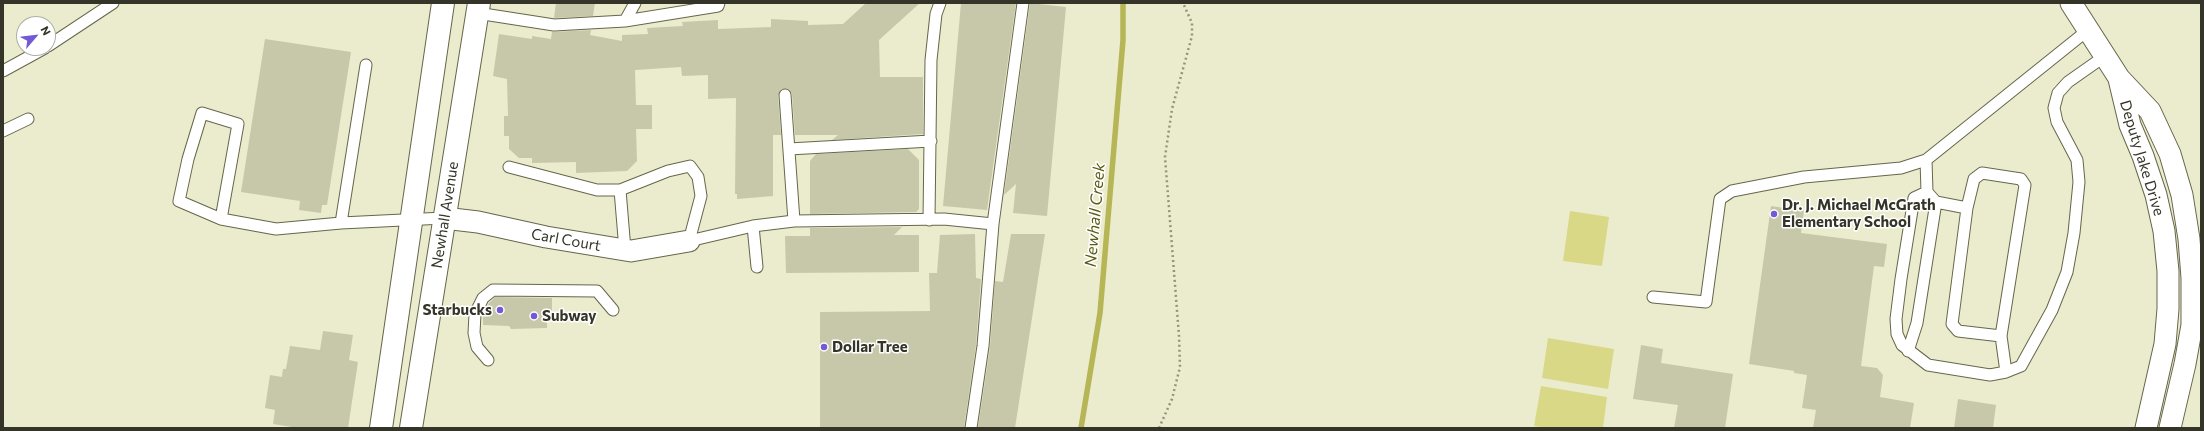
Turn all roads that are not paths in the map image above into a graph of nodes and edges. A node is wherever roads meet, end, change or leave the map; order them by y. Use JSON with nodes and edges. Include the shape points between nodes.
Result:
{"nodes":[{"id":1,"x":113,"y":3,"type":"edge"},
{"id":2,"x":443,"y":3,"type":"edge"},
{"id":3,"x":635,"y":3,"type":"edge"},
{"id":4,"x":719,"y":3,"type":"edge"},
{"id":5,"x":940,"y":3,"type":"edge"},
{"id":6,"x":1023,"y":3,"type":"edge"},
{"id":7,"x":2071,"y":3,"type":"edge"},
{"id":8,"x":478,"y":8,"type":"edge"},
{"id":9,"x":625,"y":21,"type":"junction"},
{"id":10,"x":2088,"y":30,"type":"junction"},
{"id":11,"x":56,"y":41,"type":"edge"},
{"id":12,"x":30,"y":56,"type":"edge"},
{"id":13,"x":2105,"y":56,"type":"junction"},
{"id":14,"x":366,"y":65,"type":"dead end"},
{"id":15,"x":3,"y":71,"type":"edge"},
{"id":16,"x":2119,"y":78,"type":"junction"},
{"id":17,"x":785,"y":95,"type":"dead end"},
{"id":18,"x":28,"y":119,"type":"dead end"},
{"id":19,"x":3,"y":131,"type":"edge"},
{"id":20,"x":931,"y":141,"type":"junction"},
{"id":21,"x":789,"y":149,"type":"junction"},
{"id":22,"x":1926,"y":160,"type":"junction"},
{"id":23,"x":509,"y":167,"type":"dead end"},
{"id":24,"x":620,"y":190,"type":"junction"},
{"id":25,"x":1927,"y":192,"type":"junction"},
{"id":26,"x":1936,"y":202,"type":"junction"},
{"id":27,"x":1967,"y":208,"type":"junction"},
{"id":28,"x":444,"y":218,"type":"junction"},
{"id":29,"x":221,"y":219,"type":"junction"},
{"id":30,"x":412,"y":220,"type":"junction"},
{"id":31,"x":929,"y":220,"type":"junction"},
{"id":32,"x":794,"y":221,"type":"junction"},
{"id":33,"x":341,"y":223,"type":"junction"},
{"id":34,"x":993,"y":224,"type":"junction"},
{"id":35,"x":753,"y":226,"type":"junction"},
{"id":36,"x":689,"y":241,"type":"junction"},
{"id":37,"x":625,"y":250,"type":"junction"},
{"id":38,"x":757,"y":267,"type":"dead end"},
{"id":39,"x":1653,"y":297,"type":"dead end"},
{"id":40,"x":614,"y":310,"type":"dead end"},
{"id":41,"x":2001,"y":336,"type":"junction"},
{"id":42,"x":1908,"y":351,"type":"junction"},
{"id":43,"x":488,"y":360,"type":"dead end"},
{"id":44,"x":2006,"y":372,"type":"junction"},
{"id":45,"x":381,"y":428,"type":"edge"},
{"id":46,"x":411,"y":428,"type":"edge"},
{"id":47,"x":971,"y":428,"type":"edge"},
{"id":48,"x":2146,"y":428,"type":"edge"},
{"id":49,"x":2170,"y":428,"type":"edge"}],
"edges":[{"from":1,"to":11,"type":"lane"},
{"from":2,"to":30,"type":"main road","name":"Newhall Avenue"},
{"from":3,"to":9,"type":"lane"},
{"from":4,"to":9,"type":"lane","via":[[718,6]]},
{"from":5,"to":20,"type":"lane","via":[[936,14],[931,60]]},
{"from":6,"to":34,"type":"lane"},
{"from":7,"to":10,"type":"street","name":"Deputy Jake Drive"},
{"from":8,"to":9,"type":"lane","via":[[554,25]]},
{"from":8,"to":28,"type":"main road","name":"Newhall Avenue"},
{"from":10,"to":13,"type":"street","name":"Deputy Jake Drive"},
{"from":10,"to":22,"type":"lane"},
{"from":12,"to":15,"type":"lane"},
{"from":13,"to":16,"type":"street","name":"Deputy Jake Drive"},
{"from":13,"to":44,"type":"lane","via":[[2058,92],[2054,108],[2057,122],[2077,160],[2079,182],[2067,272],[2052,310],[2022,366]]},
{"from":14,"to":33,"type":"lane"},
{"from":16,"to":48,"type":"street","name":"Deputy Jake Drive","via":[[2130,125],[2156,195],[2164,232],[2168,271],[2165,344]]},
{"from":16,"to":49,"type":"street","name":"Deputy Jake Drive","via":[[2150,111],[2170,154],[2182,195],[2189,239],[2192,325]]},
{"from":17,"to":21,"type":"lane"},
{"from":18,"to":19,"type":"lane"},
{"from":20,"to":21,"type":"lane"},
{"from":20,"to":31,"type":"lane"},
{"from":21,"to":32,"type":"lane"},
{"from":22,"to":25,"type":"lane"},
{"from":22,"to":39,"type":"lane","via":[[1901,168],[1804,177],[1732,191],[1720,199],[1706,302]]},
{"from":23,"to":24,"type":"lane","via":[[597,190]]},
{"from":24,"to":36,"type":"lane","via":[[668,171],[690,166],[698,177],[701,196]]},
{"from":24,"to":37,"type":"lane"},
{"from":25,"to":26,"type":"lane"},
{"from":25,"to":42,"type":"lane","via":[[1914,198],[1896,319],[1897,334]]},
{"from":26,"to":27,"type":"lane"},
{"from":26,"to":42,"type":"lane","via":[[1917,323]]},
{"from":27,"to":41,"type":"lane","via":[[1952,324],[1958,331]]},
{"from":27,"to":41,"type":"lane","via":[[1974,179],[1982,173],[2021,179],[2025,186]]},
{"from":28,"to":30,"type":"lane"},
{"from":28,"to":37,"type":"street","name":"Carl Court"},
{"from":28,"to":46,"type":"main road","name":"Newhall Avenue"},
{"from":29,"to":29,"type":"lane","via":[[180,201],[188,159],[202,113],[238,124]]},
{"from":29,"to":33,"type":"lane","via":[[276,229]]},
{"from":30,"to":33,"type":"lane"},
{"from":30,"to":45,"type":"main road","name":"Newhall Avenue"},
{"from":31,"to":32,"type":"lane"},
{"from":31,"to":34,"type":"lane"},
{"from":32,"to":35,"type":"lane"},
{"from":34,"to":47,"type":"lane","via":[[983,346]]},
{"from":35,"to":36,"type":"lane"},
{"from":35,"to":38,"type":"lane"},
{"from":36,"to":37,"type":"street","name":"Carl Court"},
{"from":40,"to":43,"type":"lane","via":[[597,291],[493,290],[483,298],[474,314],[477,346]]},
{"from":41,"to":44,"type":"lane"},
{"from":42,"to":44,"type":"lane","via":[[1928,365],[1990,375]]}]}
